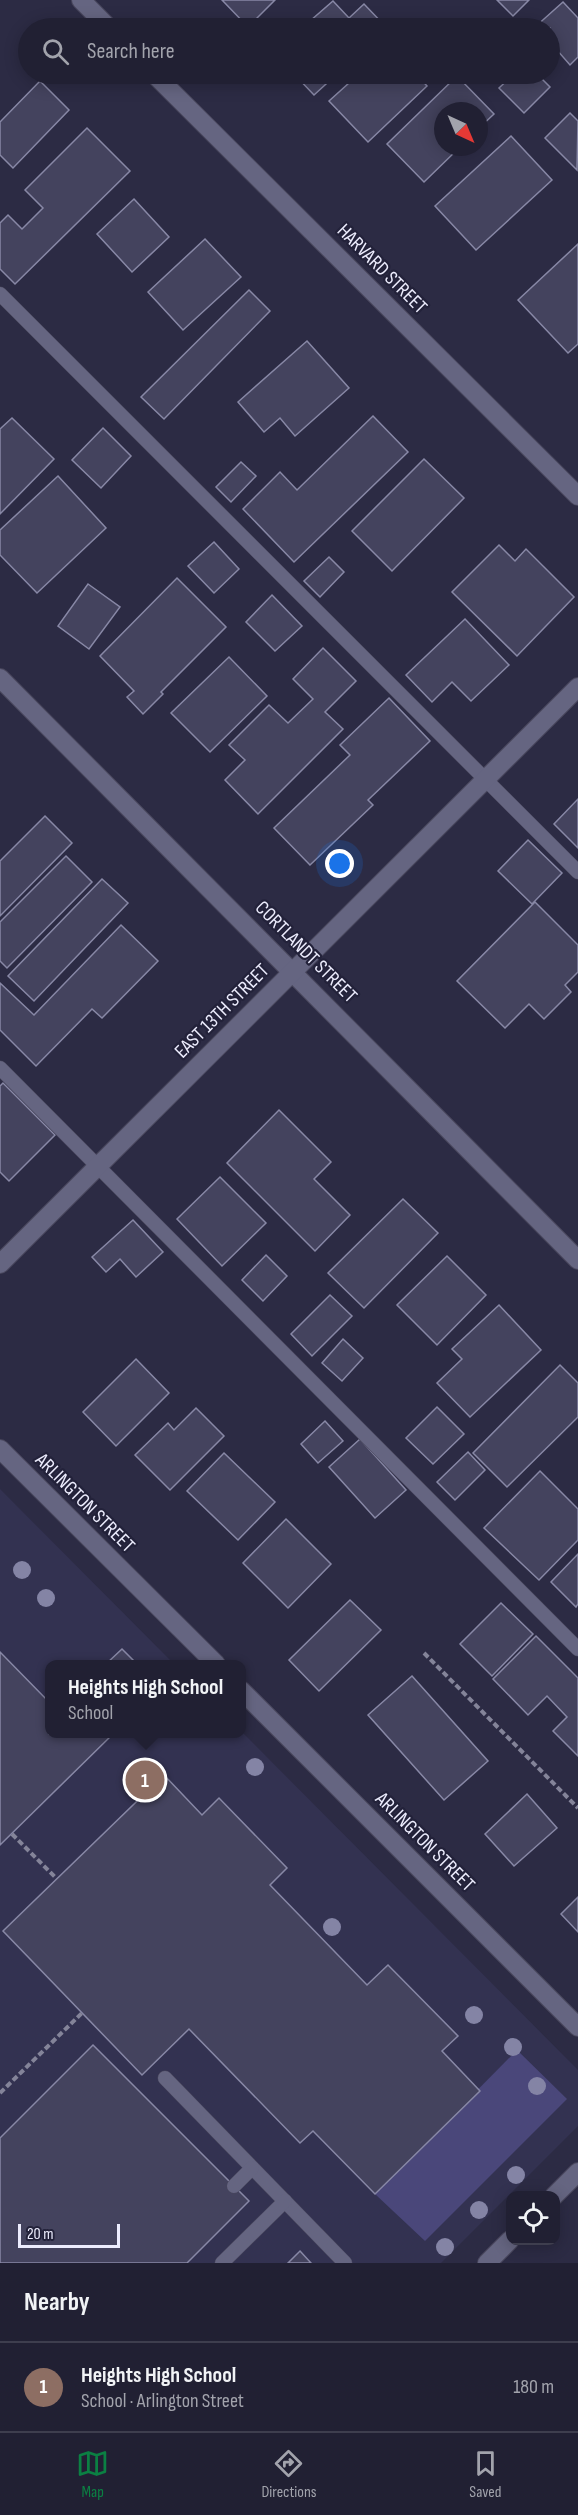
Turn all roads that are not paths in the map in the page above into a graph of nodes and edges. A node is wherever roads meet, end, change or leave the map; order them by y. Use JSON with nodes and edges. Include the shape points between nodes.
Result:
{"nodes":[{"id":1,"x":81,"y":0,"type":"edge"},
{"id":2,"x":99,"y":18,"type":"edge"},
{"id":3,"x":164,"y":84,"type":"edge"},
{"id":4,"x":0,"y":294,"type":"edge"},
{"id":5,"x":578,"y":496,"type":"edge"},
{"id":6,"x":0,"y":678,"type":"edge"},
{"id":7,"x":578,"y":687,"type":"edge"},
{"id":8,"x":485,"y":780,"type":"junction"},
{"id":9,"x":578,"y":872,"type":"edge"},
{"id":10,"x":293,"y":972,"type":"junction"},
{"id":11,"x":0,"y":1068,"type":"edge"},
{"id":12,"x":98,"y":1167,"type":"junction"},
{"id":13,"x":578,"y":1260,"type":"edge"},
{"id":14,"x":0,"y":1264,"type":"edge"},
{"id":15,"x":0,"y":1449,"type":"edge"},
{"id":16,"x":578,"y":1649,"type":"edge"},
{"id":17,"x":211,"y":1660,"type":"edge"},
{"id":18,"x":246,"y":1695,"type":"edge"},
{"id":19,"x":578,"y":2027,"type":"edge"},
{"id":20,"x":165,"y":2078,"type":"dead end"},
{"id":21,"x":252,"y":2168,"type":"junction"},
{"id":22,"x":578,"y":2172,"type":"edge"},
{"id":23,"x":234,"y":2186,"type":"dead end"},
{"id":24,"x":559,"y":2191,"type":"edge"},
{"id":25,"x":285,"y":2201,"type":"junction"},
{"id":26,"x":506,"y":2244,"type":"edge"},
{"id":27,"x":222,"y":2263,"type":"edge"},
{"id":28,"x":345,"y":2263,"type":"edge"},
{"id":29,"x":487,"y":2263,"type":"edge"}],
"edges":[{"from":1,"to":2,"type":"street"},
{"from":3,"to":5,"type":"street","name":"HARVARD STREET"},
{"from":4,"to":8,"type":"lane"},
{"from":6,"to":10,"type":"street","name":"CORTLANDT STREET"},
{"from":7,"to":8,"type":"street","name":"EAST 13TH STREET"},
{"from":8,"to":9,"type":"lane"},
{"from":8,"to":10,"type":"street","name":"EAST 13TH STREET"},
{"from":10,"to":12,"type":"street","name":"EAST 13TH STREET"},
{"from":10,"to":13,"type":"street","name":"CORTLANDT STREET"},
{"from":11,"to":12,"type":"lane"},
{"from":12,"to":14,"type":"street","name":"EAST 13TH STREET"},
{"from":12,"to":16,"type":"lane"},
{"from":15,"to":17,"type":"street","name":"ARLINGTON STREET"},
{"from":18,"to":19,"type":"street","name":"ARLINGTON STREET"},
{"from":20,"to":21,"type":"lane"},
{"from":21,"to":23,"type":"lane"},
{"from":21,"to":25,"type":"lane"},
{"from":22,"to":24,"type":"street"},
{"from":25,"to":27,"type":"lane"},
{"from":25,"to":28,"type":"lane"},
{"from":26,"to":29,"type":"street"}]}
